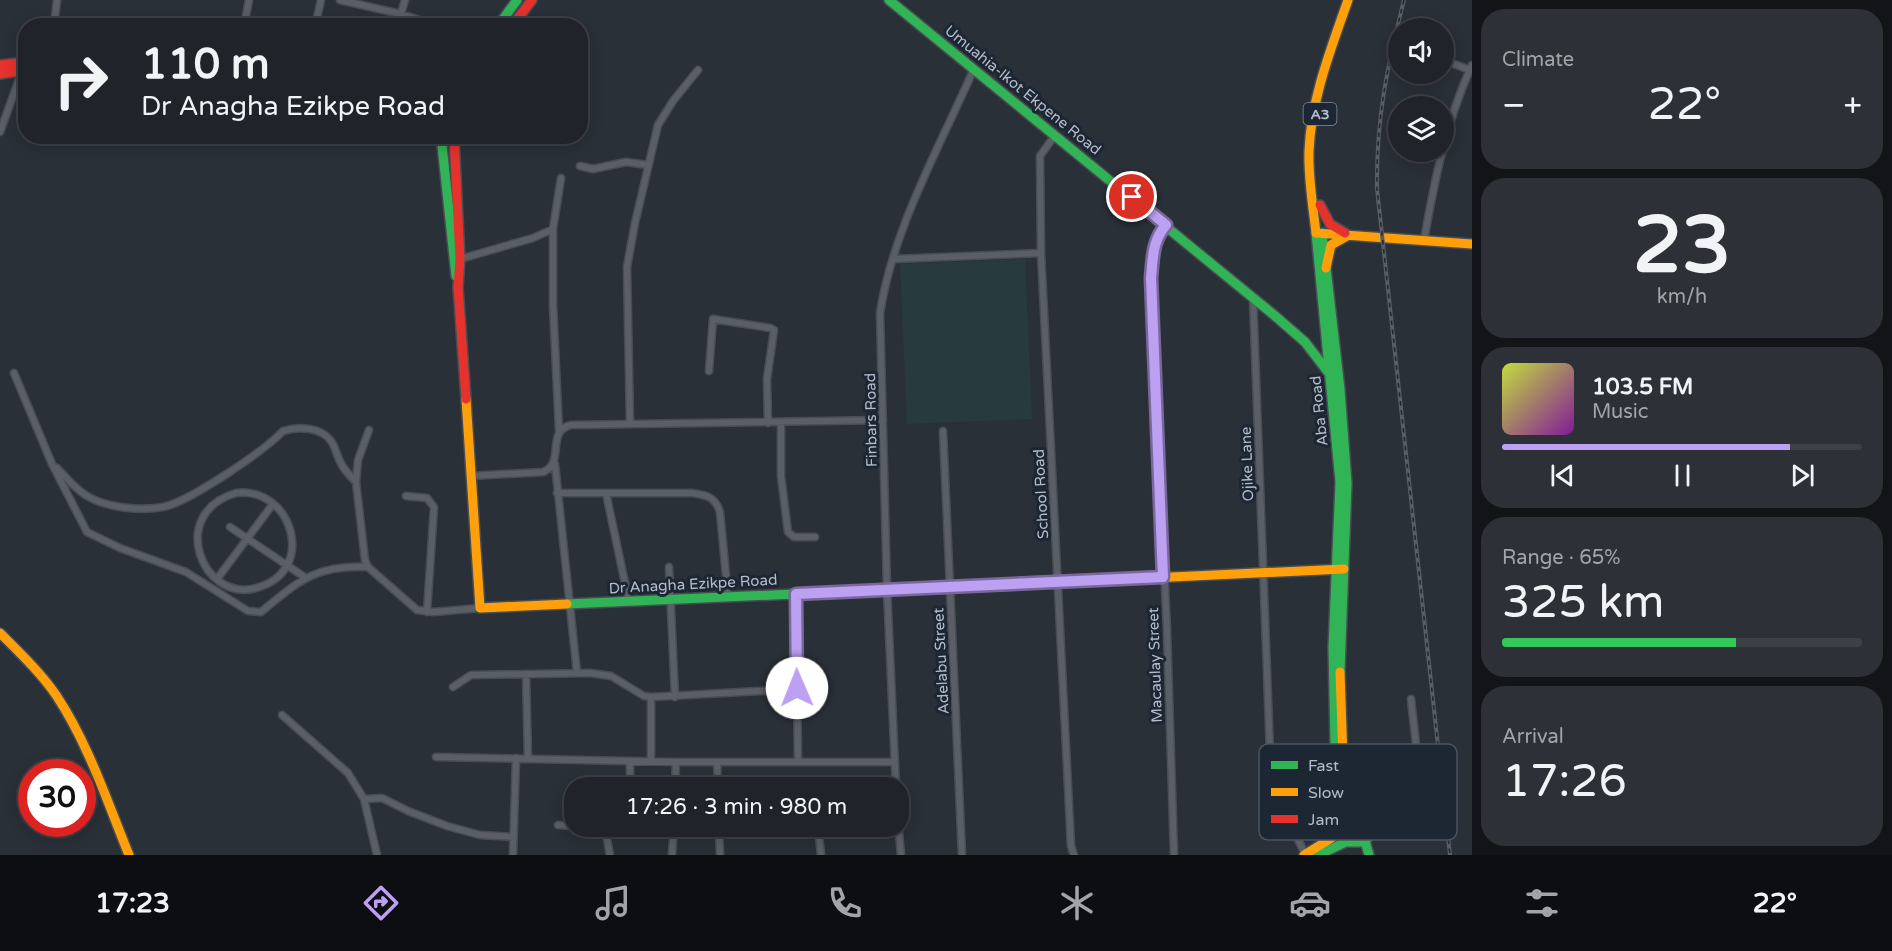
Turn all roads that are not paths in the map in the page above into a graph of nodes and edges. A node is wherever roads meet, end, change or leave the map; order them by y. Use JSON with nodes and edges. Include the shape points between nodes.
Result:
{"nodes":[{"id":1,"x":57,"y":0,"type":"edge"},
{"id":2,"x":249,"y":0,"type":"edge"},
{"id":3,"x":321,"y":0,"type":"edge"},
{"id":4,"x":340,"y":0,"type":"edge"},
{"id":5,"x":405,"y":0,"type":"edge"},
{"id":6,"x":517,"y":0,"type":"edge"},
{"id":7,"x":532,"y":0,"type":"edge"},
{"id":8,"x":889,"y":0,"type":"edge"},
{"id":9,"x":1348,"y":0,"type":"edge"},
{"id":10,"x":1355,"y":0,"type":"edge"},
{"id":11,"x":401,"y":14,"type":"junction"},
{"id":12,"x":55,"y":18,"type":"edge"},
{"id":13,"x":246,"y":18,"type":"edge"},
{"id":14,"x":317,"y":18,"type":"edge"},
{"id":15,"x":413,"y":18,"type":"edge"},
{"id":16,"x":504,"y":18,"type":"edge"},
{"id":17,"x":518,"y":18,"type":"edge"},
{"id":18,"x":1343,"y":26,"type":"junction"},
{"id":19,"x":1454,"y":63,"type":"edge"},
{"id":20,"x":0,"y":65,"type":"edge"},
{"id":21,"x":18,"y":67,"type":"edge"},
{"id":22,"x":1471,"y":67,"type":"edge"},
{"id":23,"x":18,"y":70,"type":"edge"},
{"id":24,"x":698,"y":70,"type":"dead end"},
{"id":25,"x":973,"y":71,"type":"junction"},
{"id":26,"x":0,"y":74,"type":"edge"},
{"id":27,"x":18,"y":84,"type":"edge"},
{"id":28,"x":0,"y":132,"type":"edge"},
{"id":29,"x":1055,"y":135,"type":"junction"},
{"id":30,"x":442,"y":144,"type":"edge"},
{"id":31,"x":454,"y":144,"type":"edge"},
{"id":32,"x":648,"y":165,"type":"junction"},
{"id":33,"x":580,"y":166,"type":"dead end"},
{"id":34,"x":561,"y":178,"type":"dead end"},
{"id":35,"x":1320,"y":205,"type":"junction"},
{"id":36,"x":1166,"y":225,"type":"junction"},
{"id":37,"x":553,"y":229,"type":"junction"},
{"id":38,"x":1319,"y":233,"type":"junction"},
{"id":39,"x":1350,"y":235,"type":"junction"},
{"id":40,"x":1424,"y":241,"type":"junction"},
{"id":41,"x":1472,"y":244,"type":"edge"},
{"id":42,"x":1041,"y":253,"type":"junction"},
{"id":43,"x":460,"y":258,"type":"junction"},
{"id":44,"x":894,"y":259,"type":"junction"},
{"id":45,"x":1326,"y":268,"type":"junction"},
{"id":46,"x":458,"y":287,"type":"junction"},
{"id":47,"x":1253,"y":298,"type":"junction"},
{"id":48,"x":1327,"y":338,"type":"junction"},
{"id":49,"x":1305,"y":342,"type":"junction"},
{"id":50,"x":1315,"y":346,"type":"junction"},
{"id":51,"x":1331,"y":354,"type":"junction"},
{"id":52,"x":1317,"y":357,"type":"junction"},
{"id":53,"x":709,"y":371,"type":"dead end"},
{"id":54,"x":14,"y":373,"type":"dead end"},
{"id":55,"x":1330,"y":377,"type":"junction"},
{"id":56,"x":883,"y":420,"type":"junction"},
{"id":57,"x":630,"y":423,"type":"junction"},
{"id":58,"x":768,"y":423,"type":"junction"},
{"id":59,"x":781,"y":423,"type":"junction"},
{"id":60,"x":369,"y":430,"type":"dead end"},
{"id":61,"x":559,"y":430,"type":"junction"},
{"id":62,"x":943,"y":431,"type":"dead end"},
{"id":63,"x":52,"y":464,"type":"junction"},
{"id":64,"x":553,"y":467,"type":"junction"},
{"id":65,"x":470,"y":476,"type":"junction"},
{"id":66,"x":356,"y":482,"type":"junction"},
{"id":67,"x":557,"y":493,"type":"junction"},
{"id":68,"x":606,"y":493,"type":"junction"},
{"id":69,"x":406,"y":496,"type":"dead end"},
{"id":70,"x":273,"y":504,"type":"junction"},
{"id":71,"x":230,"y":527,"type":"dead end"},
{"id":72,"x":815,"y":537,"type":"dead end"},
{"id":73,"x":247,"y":538,"type":"junction"},
{"id":74,"x":288,"y":566,"type":"junction"},
{"id":75,"x":368,"y":567,"type":"junction"},
{"id":76,"x":669,"y":567,"type":"dead end"},
{"id":77,"x":1341,"y":569,"type":"junction"},
{"id":78,"x":1263,"y":572,"type":"junction"},
{"id":79,"x":1163,"y":577,"type":"junction"},
{"id":80,"x":306,"y":578,"type":"junction"},
{"id":81,"x":217,"y":579,"type":"junction"},
{"id":82,"x":1056,"y":582,"type":"junction"},
{"id":83,"x":950,"y":588,"type":"junction"},
{"id":84,"x":887,"y":589,"type":"junction"},
{"id":85,"x":796,"y":594,"type":"junction"},
{"id":86,"x":728,"y":597,"type":"junction"},
{"id":87,"x":670,"y":600,"type":"junction"},
{"id":88,"x":629,"y":602,"type":"junction"},
{"id":89,"x":568,"y":605,"type":"junction"},
{"id":90,"x":480,"y":608,"type":"junction"},
{"id":91,"x":427,"y":612,"type":"junction"},
{"id":92,"x":0,"y":633,"type":"edge"},
{"id":93,"x":577,"y":673,"type":"junction"},
{"id":94,"x":526,"y":674,"type":"junction"},
{"id":95,"x":453,"y":687,"type":"dead end"},
{"id":96,"x":797,"y":688,"type":"junction"},
{"id":97,"x":651,"y":697,"type":"junction"},
{"id":98,"x":675,"y":697,"type":"junction"},
{"id":99,"x":1411,"y":699,"type":"dead end"},
{"id":100,"x":282,"y":716,"type":"dead end"},
{"id":101,"x":1270,"y":744,"type":"edge"},
{"id":102,"x":1335,"y":744,"type":"edge"},
{"id":103,"x":1342,"y":744,"type":"edge"},
{"id":104,"x":1415,"y":744,"type":"edge"},
{"id":105,"x":436,"y":757,"type":"dead end"},
{"id":106,"x":516,"y":758,"type":"junction"},
{"id":107,"x":528,"y":758,"type":"junction"},
{"id":108,"x":630,"y":761,"type":"junction"},
{"id":109,"x":651,"y":761,"type":"junction"},
{"id":110,"x":676,"y":762,"type":"junction"},
{"id":111,"x":717,"y":762,"type":"junction"},
{"id":112,"x":798,"y":762,"type":"junction"},
{"id":113,"x":894,"y":762,"type":"junction"},
{"id":114,"x":630,"y":777,"type":"edge"},
{"id":115,"x":675,"y":777,"type":"edge"},
{"id":116,"x":718,"y":777,"type":"edge"},
{"id":117,"x":895,"y":777,"type":"edge"},
{"id":118,"x":364,"y":799,"type":"junction"},
{"id":119,"x":558,"y":825,"type":"dead end"},
{"id":120,"x":564,"y":825,"type":"edge"},
{"id":121,"x":513,"y":837,"type":"junction"},
{"id":122,"x":609,"y":837,"type":"edge"},
{"id":123,"x":673,"y":837,"type":"edge"},
{"id":124,"x":719,"y":837,"type":"edge"},
{"id":125,"x":819,"y":837,"type":"edge"},
{"id":126,"x":899,"y":837,"type":"edge"},
{"id":127,"x":1297,"y":840,"type":"edge"},
{"id":128,"x":1330,"y":840,"type":"edge"},
{"id":129,"x":1360,"y":841,"type":"junction"},
{"id":130,"x":129,"y":855,"type":"edge"},
{"id":131,"x":377,"y":855,"type":"edge"},
{"id":132,"x":513,"y":855,"type":"edge"},
{"id":133,"x":610,"y":855,"type":"edge"},
{"id":134,"x":672,"y":855,"type":"edge"},
{"id":135,"x":720,"y":855,"type":"edge"},
{"id":136,"x":821,"y":855,"type":"edge"},
{"id":137,"x":901,"y":855,"type":"edge"},
{"id":138,"x":962,"y":855,"type":"edge"},
{"id":139,"x":1074,"y":855,"type":"edge"},
{"id":140,"x":1174,"y":855,"type":"edge"},
{"id":141,"x":1304,"y":855,"type":"edge"},
{"id":142,"x":1318,"y":855,"type":"edge"},
{"id":143,"x":1363,"y":855,"type":"edge"},
{"id":144,"x":1369,"y":855,"type":"edge"}],
"edges":[{"from":1,"to":12,"type":"street"},
{"from":2,"to":13,"type":"street"},
{"from":3,"to":14,"type":"street"},
{"from":4,"to":11,"type":"street"},
{"from":5,"to":11,"type":"street"},
{"from":6,"to":16,"type":"main road"},
{"from":7,"to":17,"type":"main road"},
{"from":8,"to":25,"type":"main road","name":"Umuahia-Ikot Ekpene Road"},
{"from":9,"to":18,"type":"main road","name":"Aba Road","number":"A3"},
{"from":10,"to":18,"type":"main road","name":"Aba Road","number":"A3"},
{"from":11,"to":15,"type":"street"},
{"from":18,"to":35,"type":"main road","name":"Aba Road","number":"A3","via":[[1317,130]]},
{"from":18,"to":38,"type":"main road","name":"Aba Road","number":"A3","via":[[1319,92],[1311,130],[1310,174]]},
{"from":19,"to":22,"type":"street"},
{"from":20,"to":21,"type":"main road"},
{"from":22,"to":40,"type":"street","via":[[1432,194]]},
{"from":23,"to":26,"type":"main road"},
{"from":24,"to":32,"type":"street","via":[[658,125]]},
{"from":25,"to":29,"type":"main road","name":"Umuahia-Ikot Ekpene Road"},
{"from":25,"to":44,"type":"street","name":"Finbars Road","via":[[909,215]]},
{"from":27,"to":28,"type":"street"},
{"from":29,"to":36,"type":"main road","name":"Umuahia-Ikot Ekpene Road"},
{"from":29,"to":42,"type":"street","name":"School Road","via":[[1040,156]]},
{"from":30,"to":46,"type":"main road"},
{"from":31,"to":43,"type":"main road"},
{"from":32,"to":33,"type":"street","via":[[626,162],[593,169]]},
{"from":32,"to":57,"type":"street","via":[[627,267]]},
{"from":34,"to":37,"type":"street"},
{"from":35,"to":38,"type":"main road","name":"Aba Road","number":"A3"},
{"from":35,"to":39,"type":"main road","via":[[1330,224]]},
{"from":36,"to":47,"type":"main road","name":"Umuahia-Ikot Ekpene Road"},
{"from":36,"to":79,"type":"street","name":"Macaulay Street","via":[[1154,246],[1151,278]]},
{"from":37,"to":43,"type":"street"},
{"from":37,"to":61,"type":"street"},
{"from":38,"to":39,"type":"main road"},
{"from":38,"to":45,"type":"main road","name":"Aba Road"},
{"from":38,"to":48,"type":"main road","name":"Aba Road"},
{"from":39,"to":40,"type":"main road"},
{"from":39,"to":45,"type":"main road","via":[[1331,245]]},
{"from":40,"to":41,"type":"main road"},
{"from":42,"to":44,"type":"street"},
{"from":42,"to":82,"type":"street","name":"School Road"},
{"from":43,"to":46,"type":"main road"},
{"from":44,"to":56,"type":"street","name":"Finbars Road","via":[[880,313]]},
{"from":45,"to":51,"type":"main road","name":"Aba Road"},
{"from":46,"to":65,"type":"main road"},
{"from":47,"to":49,"type":"main road","name":"Umuahia-Ikot Ekpene Road"},
{"from":47,"to":78,"type":"street","name":"Ojike Lane"},
{"from":48,"to":50,"type":"main road"},
{"from":48,"to":51,"type":"main road","name":"Aba Road"},
{"from":49,"to":50,"type":"main road"},
{"from":49,"to":52,"type":"main road"},
{"from":50,"to":51,"type":"main road"},
{"from":51,"to":52,"type":"main road"},
{"from":51,"to":55,"type":"main road","name":"Aba Road"},
{"from":51,"to":77,"type":"main road","name":"Aba Road","via":[[1347,482]]},
{"from":52,"to":55,"type":"main road"},
{"from":53,"to":58,"type":"street","via":[[713,319],[774,330],[768,370]]},
{"from":54,"to":63,"type":"street"},
{"from":55,"to":77,"type":"main road","name":"Aba Road","via":[[1340,482]]},
{"from":56,"to":59,"type":"street"},
{"from":56,"to":84,"type":"street","name":"Finbars Road"},
{"from":57,"to":58,"type":"street"},
{"from":57,"to":61,"type":"street","via":[[571,425]]},
{"from":58,"to":59,"type":"street"},
{"from":59,"to":72,"type":"street","via":[[781,476],[788,532],[794,537]]},
{"from":60,"to":66,"type":"street","via":[[358,460]]},
{"from":61,"to":64,"type":"street"},
{"from":62,"to":83,"type":"street","name":"Adelabu Street"},
{"from":63,"to":66,"type":"street","via":[[78,489],[99,502],[166,507],[216,480],[283,431],[293,428],[324,434]]},
{"from":63,"to":80,"type":"street","via":[[87,532],[186,572],[248,611],[261,612]]},
{"from":64,"to":65,"type":"street","via":[[543,472]]},
{"from":64,"to":67,"type":"street"},
{"from":65,"to":90,"type":"main road"},
{"from":66,"to":75,"type":"street"},
{"from":67,"to":68,"type":"street"},
{"from":67,"to":89,"type":"street"},
{"from":68,"to":86,"type":"street","via":[[691,493],[717,502]]},
{"from":68,"to":88,"type":"street"},
{"from":69,"to":91,"type":"street","via":[[426,498],[434,507]]},
{"from":70,"to":73,"type":"street"},
{"from":70,"to":74,"type":"street","via":[[292,537],[293,552]]},
{"from":70,"to":81,"type":"street","via":[[255,494],[236,494],[214,504],[205,514],[197,528],[199,548],[205,566]]},
{"from":71,"to":73,"type":"street"},
{"from":73,"to":74,"type":"street"},
{"from":73,"to":81,"type":"street"},
{"from":74,"to":80,"type":"street"},
{"from":74,"to":81,"type":"street","via":[[275,579],[256,588],[235,588]]},
{"from":75,"to":80,"type":"street","via":[[341,566]]},
{"from":75,"to":91,"type":"street","via":[[408,605]]},
{"from":76,"to":87,"type":"street"},
{"from":77,"to":78,"type":"main road","name":"Dr Anagha Ezikpe Road"},
{"from":77,"to":102,"type":"main road","name":"Aba Road","via":[[1333,647]]},
{"from":77,"to":103,"type":"main road","name":"Aba Road"},
{"from":78,"to":79,"type":"main road","name":"Dr Anagha Ezikpe Road"},
{"from":78,"to":101,"type":"street","name":"Ojike Lane"},
{"from":79,"to":82,"type":"main road","name":"Dr Anagha Ezikpe Road"},
{"from":79,"to":140,"type":"street","name":"Macaulay Street"},
{"from":82,"to":83,"type":"main road","name":"Dr Anagha Ezikpe Road"},
{"from":82,"to":139,"type":"street","name":"School Road"},
{"from":83,"to":84,"type":"main road","name":"Dr Anagha Ezikpe Road"},
{"from":83,"to":138,"type":"street","name":"Adelabu Street"},
{"from":84,"to":85,"type":"main road","name":"Dr Anagha Ezikpe Road"},
{"from":84,"to":113,"type":"street","name":"Finbars Road"},
{"from":85,"to":86,"type":"main road","name":"Dr Anagha Ezikpe Road"},
{"from":85,"to":96,"type":"street"},
{"from":86,"to":87,"type":"main road","name":"Dr Anagha Ezikpe Road"},
{"from":87,"to":88,"type":"main road","name":"Dr Anagha Ezikpe Road"},
{"from":87,"to":98,"type":"street"},
{"from":88,"to":89,"type":"main road","name":"Dr Anagha Ezikpe Road"},
{"from":89,"to":90,"type":"main road","name":"Dr Anagha Ezikpe Road"},
{"from":89,"to":93,"type":"street"},
{"from":90,"to":91,"type":"street"},
{"from":92,"to":130,"type":"main road","via":[[36,669],[63,706]]},
{"from":93,"to":94,"type":"street"},
{"from":93,"to":97,"type":"street","via":[[611,676]]},
{"from":94,"to":95,"type":"street","via":[[471,675]]},
{"from":94,"to":107,"type":"street"},
{"from":96,"to":98,"type":"street"},
{"from":96,"to":112,"type":"street"},
{"from":97,"to":98,"type":"street"},
{"from":97,"to":109,"type":"street"},
{"from":99,"to":104,"type":"street"},
{"from":100,"to":118,"type":"street","via":[[348,773]]},
{"from":105,"to":106,"type":"street"},
{"from":106,"to":107,"type":"street"},
{"from":106,"to":121,"type":"street"},
{"from":107,"to":108,"type":"street"},
{"from":108,"to":109,"type":"street"},
{"from":108,"to":114,"type":"street"},
{"from":109,"to":110,"type":"street"},
{"from":110,"to":111,"type":"street"},
{"from":110,"to":115,"type":"street"},
{"from":111,"to":112,"type":"street"},
{"from":111,"to":116,"type":"street"},
{"from":112,"to":113,"type":"street"},
{"from":113,"to":117,"type":"street","name":"Finbars Road"},
{"from":118,"to":121,"type":"street","via":[[382,798],[480,835]]},
{"from":118,"to":131,"type":"street"},
{"from":119,"to":120,"type":"street"},
{"from":121,"to":132,"type":"street"},
{"from":122,"to":133,"type":"street"},
{"from":123,"to":134,"type":"street"},
{"from":124,"to":135,"type":"street"},
{"from":125,"to":136,"type":"street"},
{"from":126,"to":137,"type":"street"},
{"from":127,"to":141,"type":"street","name":"Ojike Lane"},
{"from":128,"to":141,"type":"main road"},
{"from":129,"to":142,"type":"main road","via":[[1346,842]]},
{"from":129,"to":143,"type":"main road"},
{"from":129,"to":144,"type":"main road"}]}
